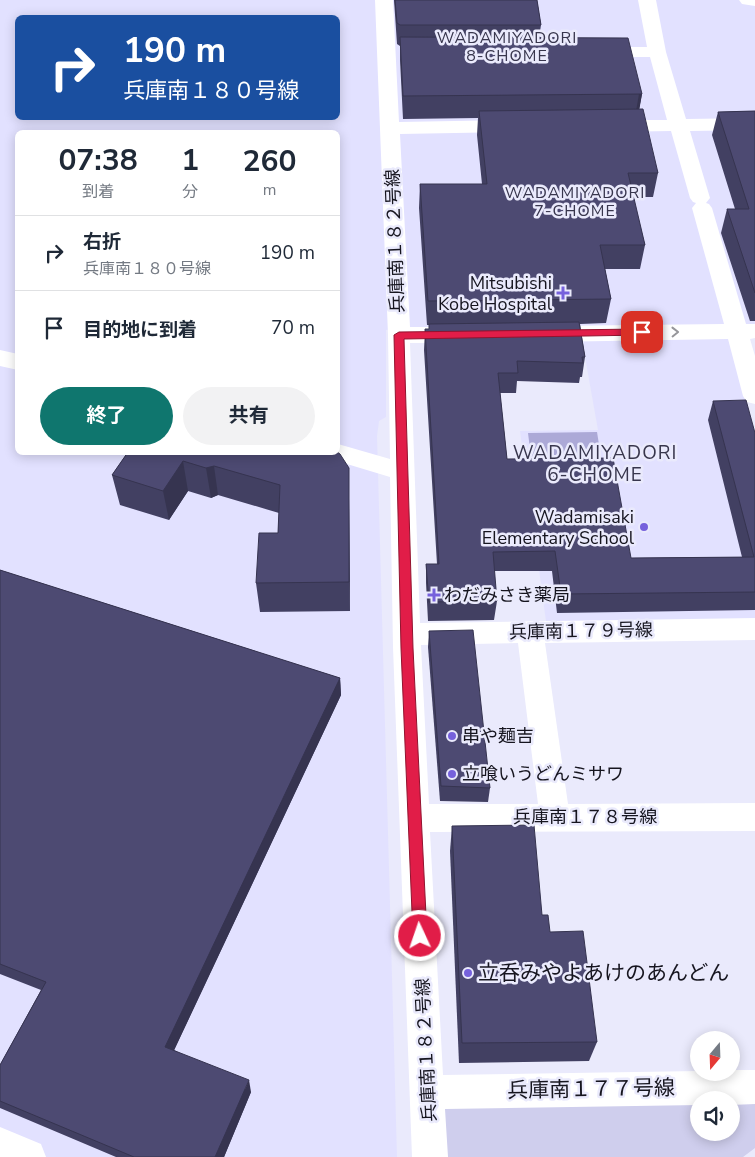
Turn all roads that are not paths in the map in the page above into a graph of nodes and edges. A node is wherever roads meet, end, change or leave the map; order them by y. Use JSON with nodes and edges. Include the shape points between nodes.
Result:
{"nodes":[{"id":1,"x":384,"y":0,"type":"edge"},
{"id":2,"x":647,"y":0,"type":"edge"},
{"id":3,"x":748,"y":0,"type":"edge"},
{"id":4,"x":755,"y":1,"type":"edge"},
{"id":5,"x":580,"y":52,"type":"edge"},
{"id":6,"x":657,"y":52,"type":"junction"},
{"id":7,"x":387,"y":53,"type":"junction"},
{"id":8,"x":406,"y":53,"type":"edge"},
{"id":9,"x":755,"y":124,"type":"edge"},
{"id":10,"x":680,"y":125,"type":"junction"},
{"id":11,"x":530,"y":126,"type":"edge"},
{"id":12,"x":590,"y":126,"type":"edge"},
{"id":13,"x":391,"y":130,"type":"junction"},
{"id":14,"x":746,"y":331,"type":"edge"},
{"id":15,"x":483,"y":334,"type":"edge"},
{"id":16,"x":522,"y":334,"type":"edge"},
{"id":17,"x":399,"y":335,"type":"junction"},
{"id":18,"x":0,"y":358,"type":"edge"},
{"id":19,"x":15,"y":361,"type":"edge"},
{"id":20,"x":755,"y":396,"type":"edge"},
{"id":21,"x":340,"y":453,"type":"edge"},
{"id":22,"x":402,"y":471,"type":"junction"},
{"id":23,"x":755,"y":629,"type":"edge"},
{"id":24,"x":530,"y":632,"type":"junction"},
{"id":25,"x":407,"y":634,"type":"junction"},
{"id":26,"x":555,"y":817,"type":"junction"},
{"id":27,"x":755,"y":817,"type":"edge"},
{"id":28,"x":415,"y":818,"type":"junction"},
{"id":29,"x":755,"y":1087,"type":"edge"},
{"id":30,"x":427,"y":1092,"type":"junction"},
{"id":31,"x":0,"y":1145,"type":"edge"},
{"id":32,"x":28,"y":1157,"type":"edge"},
{"id":33,"x":430,"y":1157,"type":"edge"}],
"edges":[{"from":1,"to":7,"type":"street","name":"兵庫南１８２号線"},
{"from":2,"to":6,"type":"street"},
{"from":3,"to":4,"type":"street"},
{"from":5,"to":6,"type":"street"},
{"from":6,"to":10,"type":"street"},
{"from":7,"to":8,"type":"street"},
{"from":7,"to":13,"type":"street","name":"兵庫南１８２号線"},
{"from":9,"to":10,"type":"street"},
{"from":10,"to":12,"type":"street"},
{"from":10,"to":14,"type":"street","via":[[701,203]]},
{"from":11,"to":13,"type":"street"},
{"from":13,"to":17,"type":"street","name":"兵庫南１８２号線"},
{"from":16,"to":14,"type":"street","one_way":true},
{"from":14,"to":20,"type":"street"},
{"from":15,"to":17,"type":"street"},
{"from":17,"to":22,"type":"street","name":"兵庫南１８２号線"},
{"from":18,"to":19,"type":"street"},
{"from":21,"to":22,"type":"street"},
{"from":22,"to":25,"type":"street","name":"兵庫南１８２号線"},
{"from":23,"to":24,"type":"street","name":"兵庫南１７９号線"},
{"from":24,"to":25,"type":"street","name":"兵庫南１７９号線"},
{"from":24,"to":26,"type":"street"},
{"from":25,"to":28,"type":"street","name":"兵庫南１８２号線"},
{"from":26,"to":27,"type":"street","name":"兵庫南１７８号線"},
{"from":26,"to":28,"type":"street","name":"兵庫南１７８号線"},
{"from":28,"to":30,"type":"street","name":"兵庫南１８２号線"},
{"from":29,"to":30,"type":"street","name":"兵庫南１７７号線"},
{"from":30,"to":33,"type":"street","name":"兵庫南１８２号線"},
{"from":31,"to":32,"type":"street"}]}
